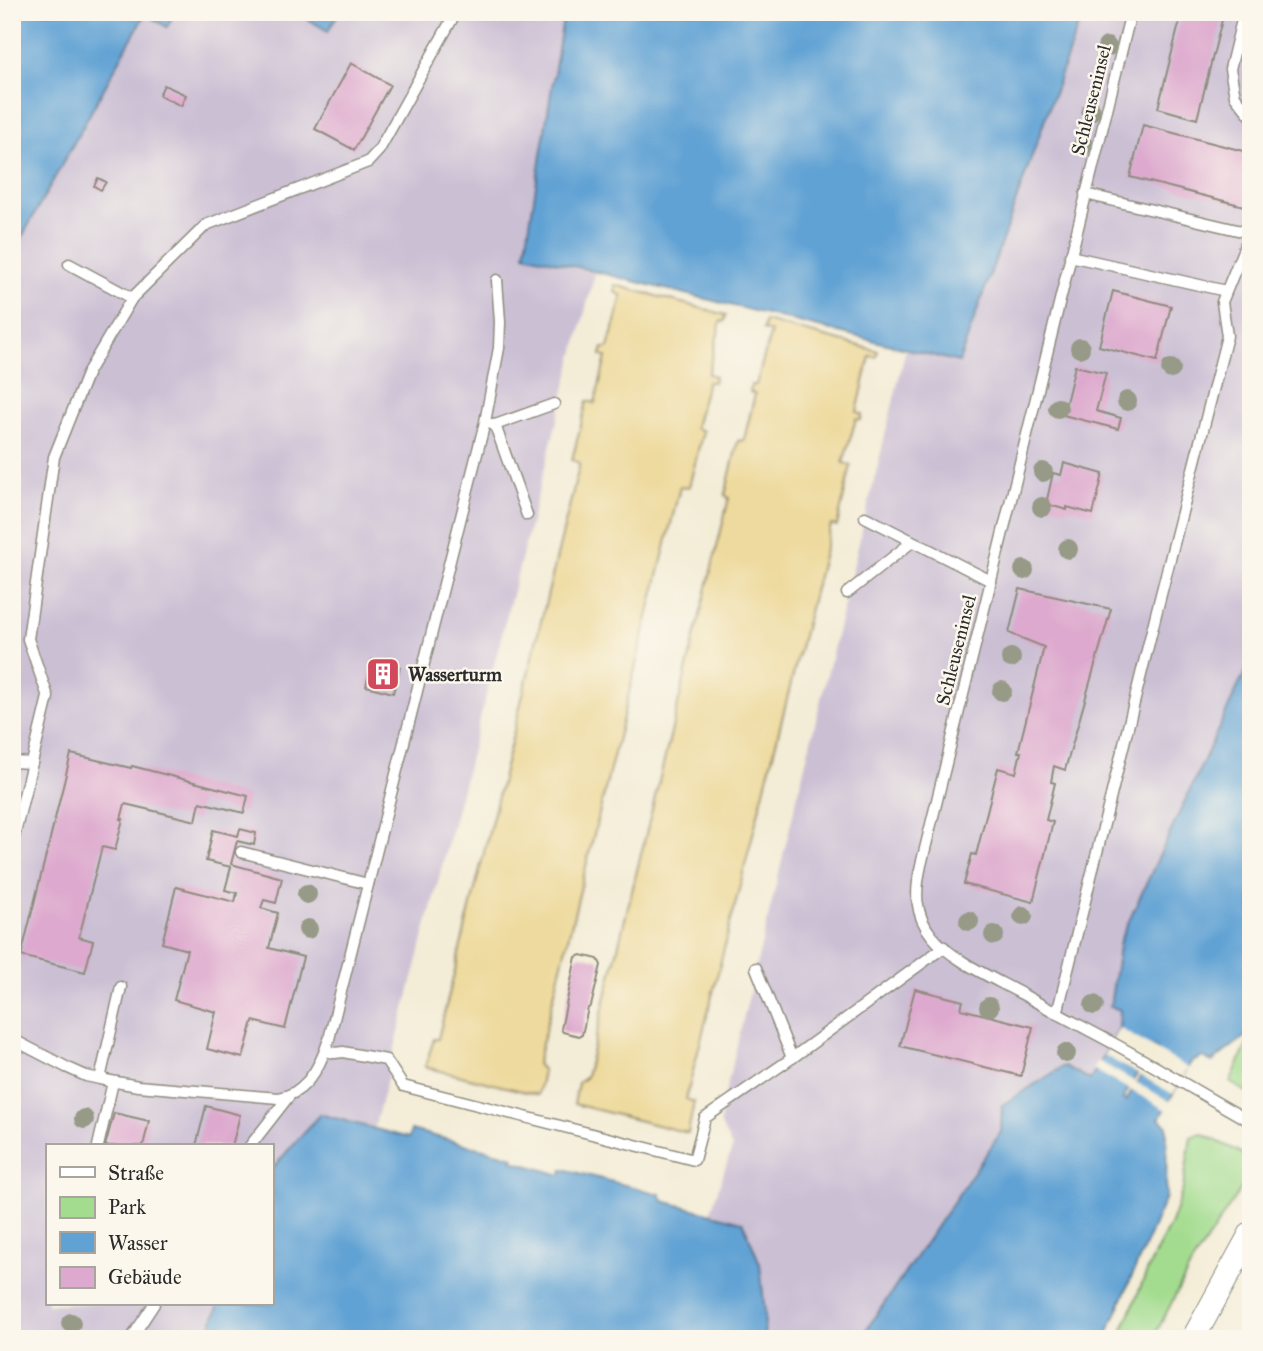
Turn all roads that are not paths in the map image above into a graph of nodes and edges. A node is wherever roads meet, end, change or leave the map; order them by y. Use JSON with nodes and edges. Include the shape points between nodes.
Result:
{"nodes":[{"id":1,"x":456,"y":12,"type":"edge"},
{"id":2,"x":1131,"y":12,"type":"edge"},
{"id":3,"x":1244,"y":12,"type":"edge"},
{"id":4,"x":1251,"y":116,"type":"edge"},
{"id":5,"x":1085,"y":194,"type":"junction"},
{"id":6,"x":1250,"y":232,"type":"edge"},
{"id":7,"x":1070,"y":256,"type":"junction"},
{"id":8,"x":69,"y":264,"type":"dead end"},
{"id":9,"x":497,"y":280,"type":"dead end"},
{"id":10,"x":1226,"y":291,"type":"junction"},
{"id":11,"x":132,"y":298,"type":"junction"},
{"id":12,"x":554,"y":404,"type":"dead end"},
{"id":13,"x":490,"y":424,"type":"junction"},
{"id":14,"x":527,"y":515,"type":"dead end"},
{"id":15,"x":865,"y":517,"type":"dead end"},
{"id":16,"x":912,"y":542,"type":"junction"},
{"id":17,"x":991,"y":581,"type":"junction"},
{"id":18,"x":847,"y":593,"type":"dead end"},
{"id":19,"x":12,"y":762,"type":"edge"},
{"id":20,"x":32,"y":763,"type":"junction"},
{"id":21,"x":12,"y":845,"type":"edge"},
{"id":22,"x":241,"y":852,"type":"dead end"},
{"id":23,"x":368,"y":884,"type":"junction"},
{"id":24,"x":944,"y":947,"type":"junction"},
{"id":25,"x":756,"y":968,"type":"dead end"},
{"id":26,"x":121,"y":987,"type":"dead end"},
{"id":27,"x":1058,"y":1014,"type":"junction"},
{"id":28,"x":12,"y":1039,"type":"edge"},
{"id":29,"x":326,"y":1051,"type":"junction"},
{"id":30,"x":792,"y":1058,"type":"junction"},
{"id":31,"x":100,"y":1080,"type":"junction"},
{"id":32,"x":113,"y":1082,"type":"junction"},
{"id":33,"x":289,"y":1096,"type":"junction"},
{"id":34,"x":1251,"y":1122,"type":"edge"},
{"id":35,"x":98,"y":1144,"type":"edge"},
{"id":36,"x":252,"y":1144,"type":"edge"},
{"id":37,"x":1251,"y":1233,"type":"edge"},
{"id":38,"x":153,"y":1306,"type":"edge"},
{"id":39,"x":131,"y":1339,"type":"edge"},
{"id":40,"x":1193,"y":1339,"type":"edge"}],
"edges":[{"from":1,"to":11,"type":"lane","via":[[368,162],[206,225]]},
{"from":2,"to":5,"type":"lane","name":"Schleuseninsel"},
{"from":3,"to":4,"type":"lane","via":[[1230,69],[1235,96]]},
{"from":5,"to":6,"type":"lane"},
{"from":5,"to":7,"type":"lane","name":"Schleuseninsel"},
{"from":6,"to":10,"type":"lane"},
{"from":7,"to":10,"type":"lane"},
{"from":7,"to":17,"type":"lane","name":"Schleuseninsel"},
{"from":8,"to":11,"type":"lane"},
{"from":9,"to":13,"type":"lane","via":[[499,348]]},
{"from":10,"to":27,"type":"lane","via":[[1222,302],[1227,336]]},
{"from":11,"to":20,"type":"lane","via":[[88,372],[54,457],[28,639],[48,696]]},
{"from":12,"to":13,"type":"lane"},
{"from":13,"to":14,"type":"lane"},
{"from":13,"to":23,"type":"lane"},
{"from":15,"to":16,"type":"lane"},
{"from":16,"to":17,"type":"lane"},
{"from":16,"to":18,"type":"lane"},
{"from":17,"to":24,"type":"lane","name":"Schleuseninsel","via":[[916,888],[924,923]]},
{"from":19,"to":20,"type":"lane"},
{"from":20,"to":21,"type":"lane"},
{"from":22,"to":23,"type":"lane"},
{"from":23,"to":29,"type":"lane"},
{"from":24,"to":27,"type":"lane","name":"Schleuseninsel"},
{"from":24,"to":30,"type":"lane"},
{"from":25,"to":30,"type":"lane"},
{"from":26,"to":31,"type":"lane"},
{"from":27,"to":34,"type":"lane","name":"Schleuseninsel"},
{"from":28,"to":31,"type":"lane"},
{"from":29,"to":30,"type":"lane","via":[[386,1060],[403,1086],[694,1160],[705,1118]]},
{"from":29,"to":33,"type":"lane","via":[[316,1071]]},
{"from":31,"to":32,"type":"lane"},
{"from":32,"to":33,"type":"lane"},
{"from":32,"to":35,"type":"lane"},
{"from":33,"to":36,"type":"lane"},
{"from":37,"to":40,"type":"street"},
{"from":38,"to":39,"type":"lane"}]}
